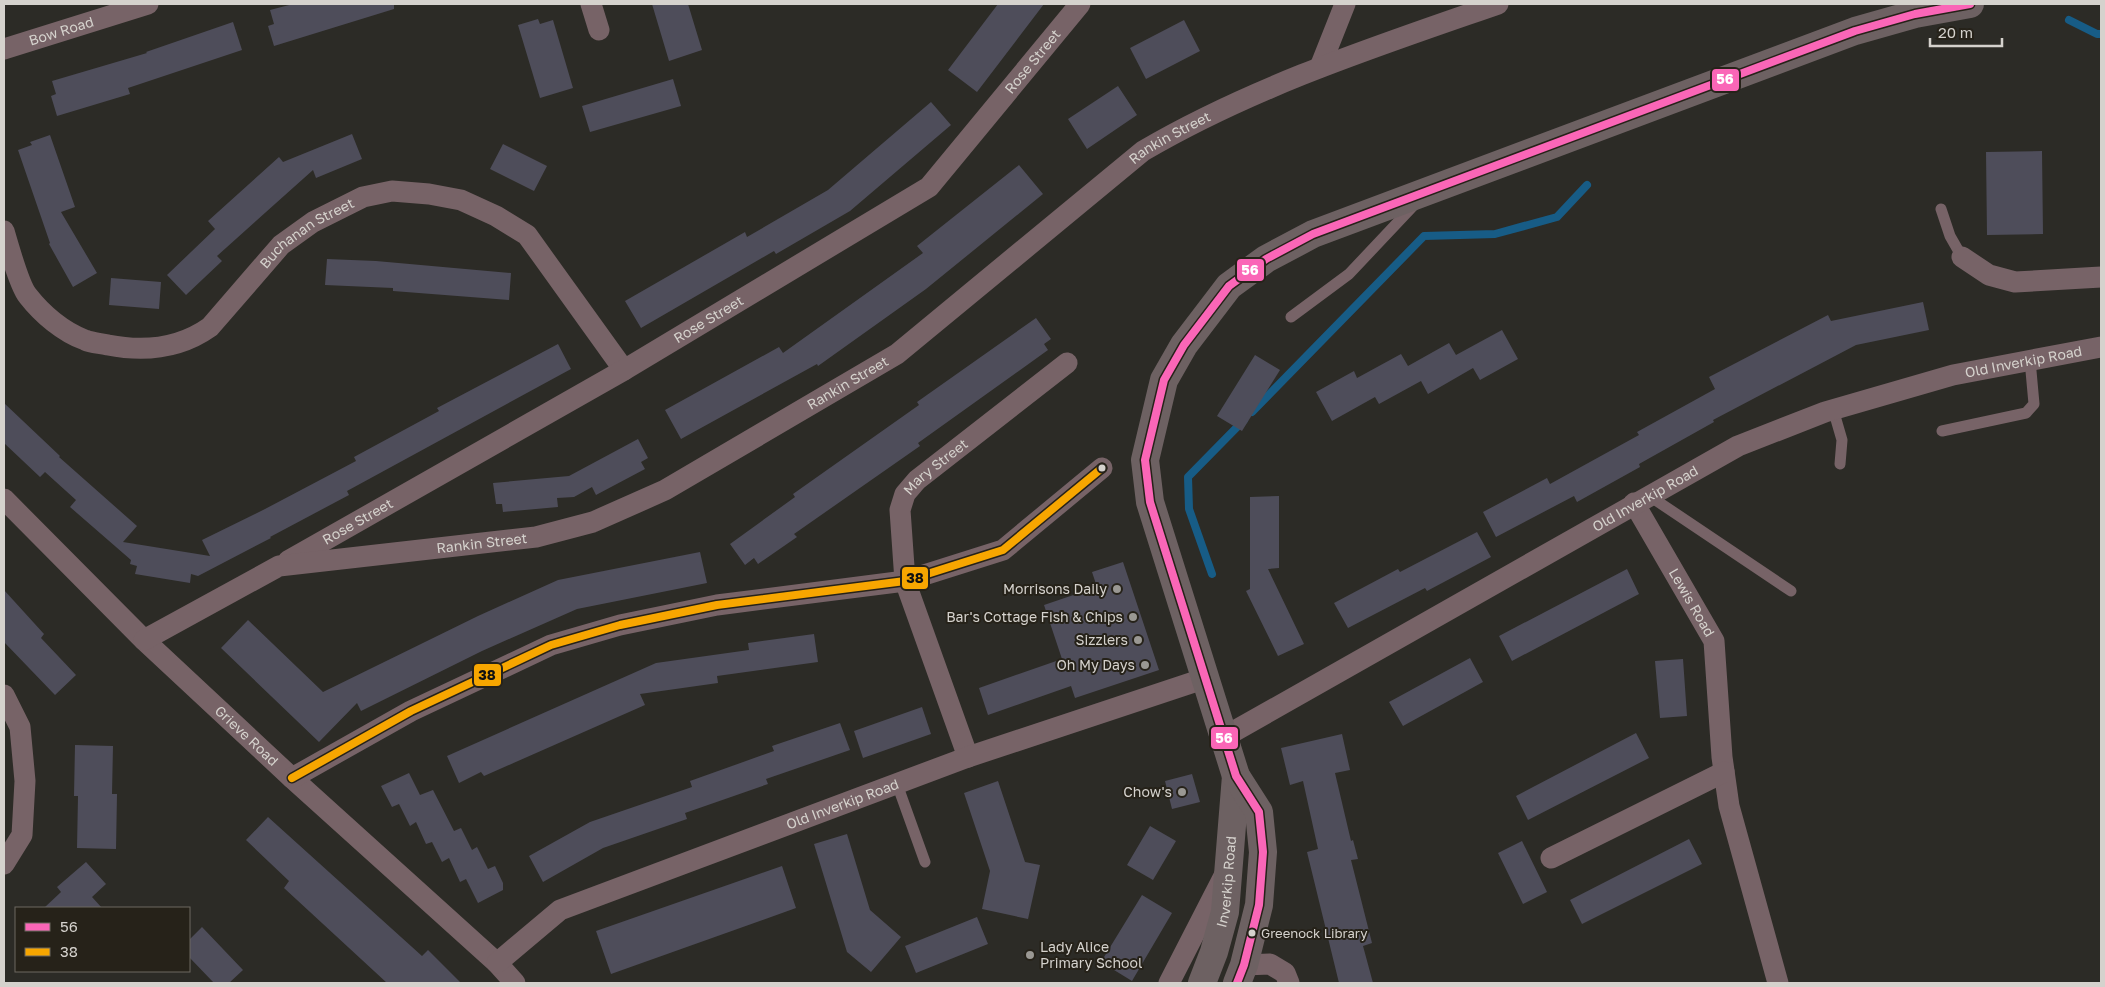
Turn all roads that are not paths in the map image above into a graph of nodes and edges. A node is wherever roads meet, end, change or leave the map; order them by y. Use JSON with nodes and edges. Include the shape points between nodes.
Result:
{"nodes":[{"id":1,"x":148,"y":4,"type":"edge"},
{"id":2,"x":591,"y":4,"type":"edge"},
{"id":3,"x":1080,"y":4,"type":"edge"},
{"id":4,"x":1345,"y":4,"type":"edge"},
{"id":5,"x":1498,"y":4,"type":"edge"},
{"id":6,"x":1970,"y":4,"type":"edge"},
{"id":7,"x":599,"y":30,"type":"dead end"},
{"id":8,"x":4,"y":49,"type":"edge"},
{"id":9,"x":1320,"y":67,"type":"junction"},
{"id":10,"x":1426,"y":192,"type":"junction"},
{"id":11,"x":1941,"y":209,"type":"dead end"},
{"id":12,"x":4,"y":231,"type":"edge"},
{"id":13,"x":1962,"y":257,"type":"joint"},
{"id":14,"x":2101,"y":277,"type":"edge"},
{"id":15,"x":1291,"y":318,"type":"dead end"},
{"id":16,"x":2101,"y":347,"type":"edge"},
{"id":17,"x":2030,"y":360,"type":"junction"},
{"id":18,"x":1067,"y":363,"type":"dead end"},
{"id":19,"x":624,"y":370,"type":"junction"},
{"id":20,"x":1833,"y":409,"type":"junction"},
{"id":21,"x":1942,"y":431,"type":"dead end"},
{"id":22,"x":1840,"y":464,"type":"dead end"},
{"id":23,"x":1102,"y":468,"type":"dead end"},
{"id":24,"x":4,"y":499,"type":"edge"},
{"id":25,"x":1641,"y":499,"type":"junction"},
{"id":26,"x":279,"y":566,"type":"junction"},
{"id":27,"x":905,"y":581,"type":"junction"},
{"id":28,"x":1791,"y":590,"type":"dead end"},
{"id":29,"x":144,"y":640,"type":"junction"},
{"id":30,"x":1206,"y":678,"type":"junction"},
{"id":31,"x":4,"y":695,"type":"edge"},
{"id":32,"x":1224,"y":737,"type":"junction"},
{"id":33,"x":968,"y":757,"type":"junction"},
{"id":34,"x":1724,"y":772,"type":"junction"},
{"id":35,"x":1236,"y":776,"type":"junction"},
{"id":36,"x":292,"y":778,"type":"junction"},
{"id":37,"x":897,"y":784,"type":"junction"},
{"id":38,"x":1551,"y":858,"type":"dead end"},
{"id":39,"x":925,"y":862,"type":"dead end"},
{"id":40,"x":4,"y":864,"type":"edge"},
{"id":41,"x":1229,"y":866,"type":"junction"},
{"id":42,"x":1241,"y":974,"type":"edge"},
{"id":43,"x":503,"y":976,"type":"edge"},
{"id":44,"x":1169,"y":983,"type":"edge"},
{"id":45,"x":1202,"y":983,"type":"edge"},
{"id":46,"x":1288,"y":983,"type":"edge"},
{"id":47,"x":1778,"y":983,"type":"edge"}],
"edges":[{"from":1,"to":8,"type":"street","name":"Bow Road"},
{"from":2,"to":7,"type":"street"},
{"from":3,"to":19,"type":"street","name":"Rose Street","via":[[929,187]]},
{"from":4,"to":9,"type":"street"},
{"from":5,"to":9,"type":"street","name":"Rankin Street"},
{"from":6,"to":10,"type":"highway","name":"Inverkip Road","via":[[1914,14],[1855,31]]},
{"from":9,"to":26,"type":"street","name":"Rankin Street","via":[[1180,129],[1143,151],[897,354],[665,490],[593,522],[536,537]]},
{"from":10,"to":15,"type":"lane","via":[[1349,274]]},
{"from":10,"to":30,"type":"highway","name":"Inverkip Road","via":[[1313,234],[1266,259],[1229,286],[1184,345],[1164,380],[1145,460],[1150,502]]},
{"from":11,"to":13,"type":"lane","via":[[1950,236]]},
{"from":12,"to":19,"type":"street","name":"Buchanan Street","via":[[26,294],[50,320],[85,340],[123,348],[157,348],[179,344],[210,327],[281,245],[338,209],[364,197],[392,191],[461,200],[527,235]]},
{"from":13,"to":14,"type":"street","via":[[1989,275],[2015,282]]},
{"from":16,"to":17,"type":"street","name":"Old Inverkip Road"},
{"from":17,"to":20,"type":"street","name":"Old Inverkip Road","via":[[1953,375]]},
{"from":17,"to":21,"type":"lane","via":[[2034,404],[2026,413]]},
{"from":18,"to":27,"type":"street","name":"Mary Street","via":[[917,480],[905,494],[900,510]]},
{"from":19,"to":26,"type":"street","name":"Rose Street"},
{"from":20,"to":22,"type":"lane","via":[[1842,440]]},
{"from":20,"to":25,"type":"street","name":"Old Inverkip Road","via":[[1738,446]]},
{"from":23,"to":27,"type":"street","via":[[1003,550]]},
{"from":24,"to":29,"type":"street","name":"Grieve Road"},
{"from":25,"to":28,"type":"lane"},
{"from":25,"to":32,"type":"street","name":"Old Inverkip Road"},
{"from":25,"to":34,"type":"street","name":"Lewis Road","via":[[1714,641]]},
{"from":26,"to":29,"type":"street","name":"Rankin Street"},
{"from":27,"to":33,"type":"street","name":"Mary Street"},
{"from":27,"to":36,"type":"street","via":[[717,604],[620,624],[551,645],[411,711]]},
{"from":29,"to":36,"type":"street","name":"Grieve Road"},
{"from":30,"to":32,"type":"highway","name":"Inverkip Road"},
{"from":30,"to":33,"type":"street","name":"Old Inverkip Road"},
{"from":31,"to":40,"type":"street","via":[[20,727],[25,781],[22,835]]},
{"from":32,"to":35,"type":"highway","name":"Inverkip Road"},
{"from":33,"to":37,"type":"street","name":"Old Inverkip Road"},
{"from":34,"to":38,"type":"street"},
{"from":34,"to":47,"type":"street","name":"Lewis Road","via":[[1729,806]]},
{"from":35,"to":41,"type":"highway","name":"Inverkip Road"},
{"from":35,"to":42,"type":"highway","name":"Inverkip Road","via":[[1259,812],[1263,852],[1259,905]]},
{"from":36,"to":43,"type":"street","name":"Grieve Road"},
{"from":37,"to":39,"type":"lane"},
{"from":37,"to":43,"type":"street","name":"Old Inverkip Road","via":[[560,910]]},
{"from":41,"to":44,"type":"street"},
{"from":41,"to":45,"type":"highway","name":"Inverkip Road","via":[[1225,912]]},
{"from":42,"to":46,"type":"street","via":[[1270,964],[1286,973]]}]}
